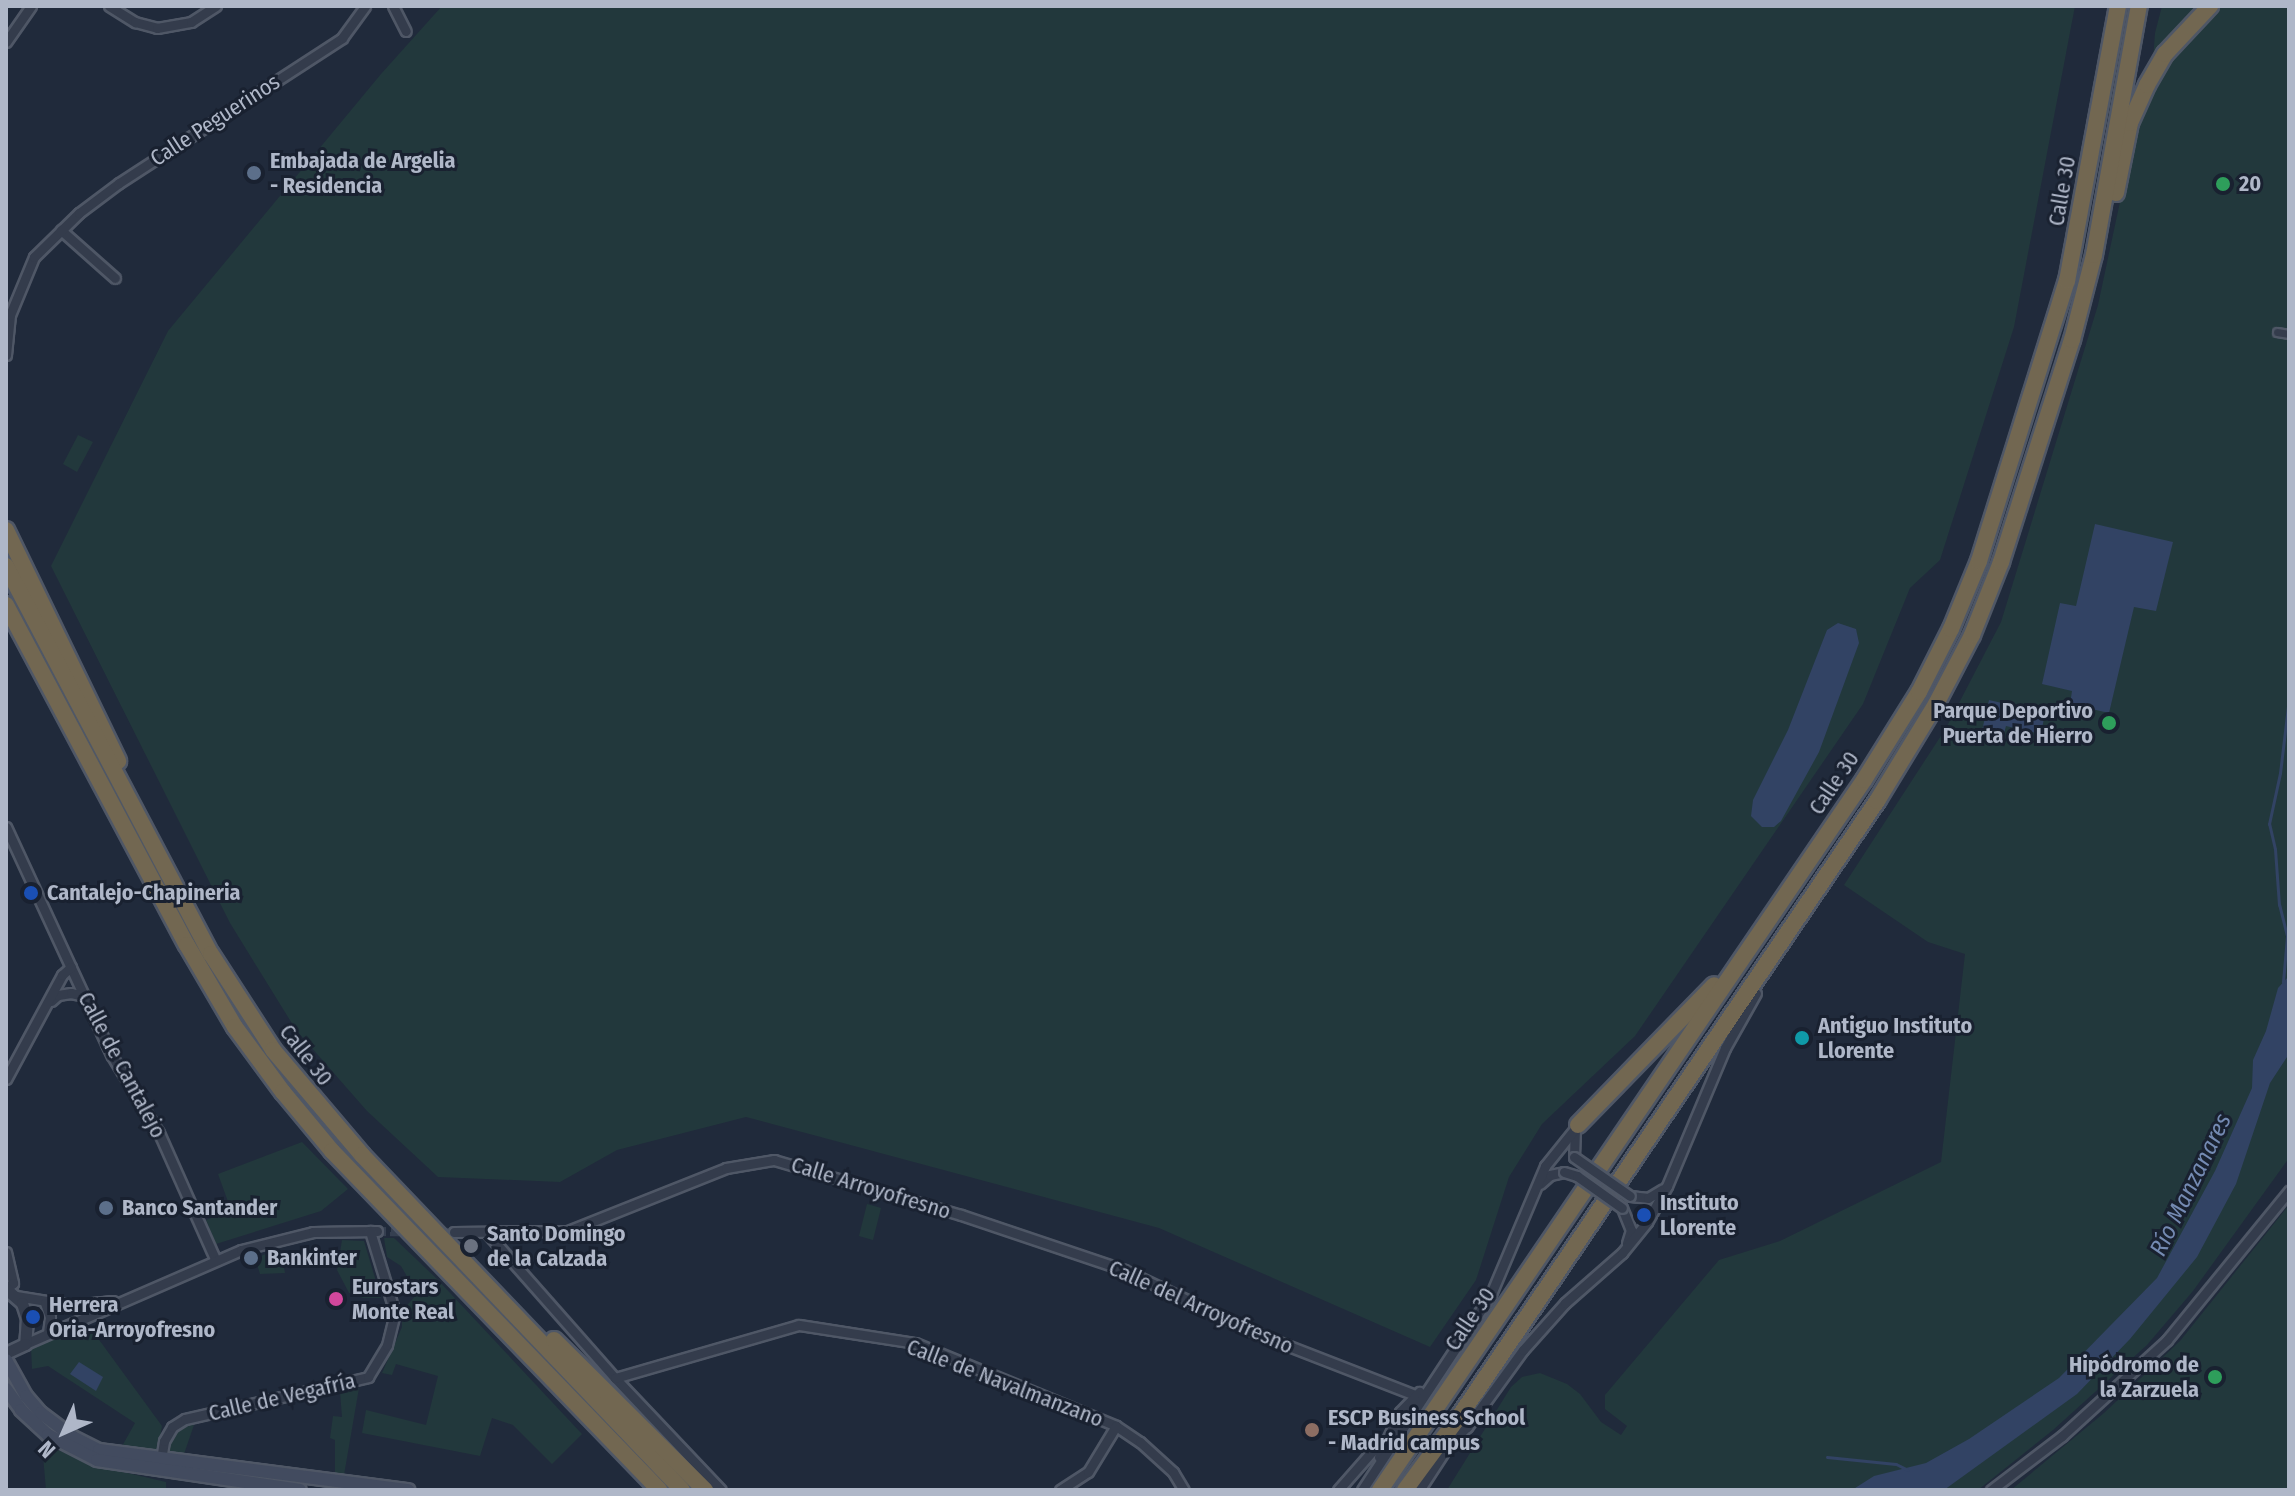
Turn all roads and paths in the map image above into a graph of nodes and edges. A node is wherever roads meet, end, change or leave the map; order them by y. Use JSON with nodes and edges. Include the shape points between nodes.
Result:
{"nodes":[{"id":1,"x":31,"y":6,"type":"edge"},
{"id":2,"x":109,"y":6,"type":"edge"},
{"id":3,"x":216,"y":6,"type":"edge"},
{"id":4,"x":365,"y":6,"type":"edge"},
{"id":5,"x":393,"y":6,"type":"edge"},
{"id":6,"x":2118,"y":6,"type":"edge"},
{"id":7,"x":2139,"y":6,"type":"edge"},
{"id":8,"x":2210,"y":6,"type":"edge"},
{"id":9,"x":406,"y":31,"type":"dead end"},
{"id":10,"x":6,"y":42,"type":"edge"},
{"id":11,"x":61,"y":230,"type":"junction"},
{"id":12,"x":2094,"y":255,"type":"junction"},
{"id":13,"x":115,"y":278,"type":"dead end"},
{"id":14,"x":2277,"y":332,"type":"dead end"},
{"id":15,"x":2289,"y":334,"type":"edge"},
{"id":16,"x":6,"y":355,"type":"edge"},
{"id":17,"x":6,"y":530,"type":"edge"},
{"id":18,"x":6,"y":566,"type":"edge"},
{"id":19,"x":6,"y":605,"type":"edge"},
{"id":20,"x":6,"y":827,"type":"edge"},
{"id":21,"x":175,"y":886,"type":"junction"},
{"id":22,"x":1790,"y":891,"type":"junction"},
{"id":23,"x":1772,"y":957,"type":"junction"},
{"id":24,"x":71,"y":967,"type":"junction"},
{"id":25,"x":1756,"y":993,"type":"joint"},
{"id":26,"x":84,"y":996,"type":"junction"},
{"id":27,"x":45,"y":1006,"type":"junction"},
{"id":28,"x":6,"y":1079,"type":"edge"},
{"id":29,"x":1578,"y":1125,"type":"junction"},
{"id":30,"x":1667,"y":1186,"type":"junction"},
{"id":31,"x":2289,"y":1191,"type":"edge"},
{"id":32,"x":1529,"y":1198,"type":"junction"},
{"id":33,"x":486,"y":1232,"type":"junction"},
{"id":34,"x":1011,"y":1232,"type":"joint"},
{"id":35,"x":446,"y":1233,"type":"junction"},
{"id":36,"x":504,"y":1233,"type":"junction"},
{"id":37,"x":506,"y":1251,"type":"junction"},
{"id":38,"x":6,"y":1252,"type":"edge"},
{"id":39,"x":1622,"y":1253,"type":"junction"},
{"id":40,"x":215,"y":1259,"type":"junction"},
{"id":41,"x":11,"y":1293,"type":"edge"},
{"id":42,"x":124,"y":1300,"type":"junction"},
{"id":43,"x":45,"y":1303,"type":"junction"},
{"id":44,"x":71,"y":1305,"type":"junction"},
{"id":45,"x":74,"y":1320,"type":"junction"},
{"id":46,"x":48,"y":1333,"type":"junction"},
{"id":47,"x":25,"y":1344,"type":"junction"},
{"id":48,"x":6,"y":1353,"type":"edge"},
{"id":49,"x":6,"y":1360,"type":"edge"},
{"id":50,"x":615,"y":1378,"type":"junction"},
{"id":51,"x":1431,"y":1382,"type":"junction"},
{"id":52,"x":1390,"y":1387,"type":"junction"},
{"id":53,"x":6,"y":1389,"type":"edge"},
{"id":54,"x":1415,"y":1395,"type":"junction"},
{"id":55,"x":1407,"y":1404,"type":"junction"},
{"id":56,"x":1461,"y":1414,"type":"junction"},
{"id":57,"x":1393,"y":1425,"type":"junction"},
{"id":58,"x":1116,"y":1426,"type":"junction"},
{"id":59,"x":1446,"y":1447,"type":"junction"},
{"id":60,"x":161,"y":1460,"type":"junction"},
{"id":61,"x":1370,"y":1488,"type":"edge"},
{"id":62,"x":300,"y":1490,"type":"edge"},
{"id":63,"x":408,"y":1490,"type":"edge"},
{"id":64,"x":659,"y":1490,"type":"edge"},
{"id":65,"x":682,"y":1490,"type":"edge"},
{"id":66,"x":705,"y":1490,"type":"edge"},
{"id":67,"x":721,"y":1490,"type":"edge"},
{"id":68,"x":1060,"y":1490,"type":"edge"},
{"id":69,"x":1184,"y":1490,"type":"edge"},
{"id":70,"x":1338,"y":1490,"type":"edge"},
{"id":71,"x":1405,"y":1490,"type":"edge"},
{"id":72,"x":1418,"y":1490,"type":"edge"},
{"id":73,"x":1991,"y":1490,"type":"edge"}],
"edges":[{"from":1,"to":10,"type":"street"},
{"from":2,"to":3,"type":"street","via":[[157,28],[191,22]]},
{"from":4,"to":11,"type":"street","name":"Calle Peguerinos","via":[[342,38],[119,183]]},
{"from":5,"to":9,"type":"street"},
{"from":6,"to":22,"type":"highway","name":"Calle 30","via":[[2067,281],[1979,561],[1919,692]]},
{"from":7,"to":12,"type":"highway","name":"Calle 30"},
{"from":8,"to":12,"type":"highway","via":[[2165,54],[2147,85],[2130,123],[2109,228]]},
{"from":11,"to":13,"type":"street"},
{"from":11,"to":16,"type":"street","name":"Calle Peguerinos","via":[[34,257],[10,315]]},
{"from":12,"to":23,"type":"highway","name":"Calle 30","via":[[2050,418],[1972,635],[1877,801]]},
{"from":14,"to":15,"type":"street"},
{"from":17,"to":21,"type":"highway"},
{"from":18,"to":21,"type":"highway","name":"Calle 30"},
{"from":19,"to":64,"type":"highway","name":"Calle 30","via":[[235,1027],[332,1151]]},
{"from":20,"to":24,"type":"street","name":"Calle de Cantalejo"},
{"from":21,"to":35,"type":"highway","name":"Calle 30","via":[[273,1050],[362,1155]]},
{"from":22,"to":29,"type":"highway","via":[[1761,917],[1709,992]]},
{"from":22,"to":61,"type":"highway","name":"Calle 30","via":[[1391,1472]]},
{"from":23,"to":25,"type":"highway"},
{"from":23,"to":56,"type":"highway","name":"Calle 30"},
{"from":24,"to":26,"type":"street","name":"Calle de Cantalejo"},
{"from":24,"to":27,"type":"street"},
{"from":25,"to":30,"type":"street","via":[[1725,1048]]},
{"from":26,"to":27,"type":"street","via":[[58,995]]},
{"from":26,"to":40,"type":"street","name":"Calle de Cantalejo","via":[[112,1056],[159,1133]]},
{"from":27,"to":28,"type":"street"},
{"from":29,"to":30,"type":"street","bridge":true,"via":[[1574,1157],[1630,1196],[1648,1198]]},
{"from":29,"to":32,"type":"street","via":[[1545,1166]]},
{"from":30,"to":39,"type":"street"},
{"from":31,"to":73,"type":"street","via":[[2167,1340],[2062,1436]]},
{"from":32,"to":39,"type":"street","bridge":true,"via":[[1550,1175],[1577,1176],[1622,1208],[1631,1230]]},
{"from":32,"to":51,"type":"street","via":[[1491,1294]]},
{"from":33,"to":35,"type":"street","name":"Calle Arroyofresno"},
{"from":33,"to":36,"type":"street","name":"Calle Arroyofresno"},
{"from":33,"to":37,"type":"street"},
{"from":34,"to":36,"type":"street","name":"Calle Arroyofresno","via":[[774,1160],[726,1168],[568,1231]]},
{"from":34,"to":52,"type":"street","name":"Calle del Arroyofresno","via":[[1124,1270],[1263,1336]]},
{"from":35,"to":65,"type":"highway","name":"Calle 30"},
{"from":35,"to":66,"type":"highway"},
{"from":36,"to":37,"type":"street"},
{"from":37,"to":50,"type":"street"},
{"from":38,"to":41,"type":"street"},
{"from":39,"to":59,"type":"street","via":[[1559,1310]]},
{"from":40,"to":42,"type":"street"},
{"from":40,"to":60,"type":"street","name":"Calle de Vegafría","via":[[313,1232],[373,1231],[395,1313],[387,1345],[368,1377],[185,1419],[172,1427]]},
{"from":41,"to":43,"type":"street"},
{"from":41,"to":47,"type":"street","via":[[27,1318]]},
{"from":42,"to":44,"type":"street"},
{"from":42,"to":45,"type":"street"},
{"from":43,"to":44,"type":"street"},
{"from":43,"to":46,"type":"street"},
{"from":44,"to":45,"type":"street"},
{"from":45,"to":46,"type":"street"},
{"from":46,"to":47,"type":"street"},
{"from":47,"to":48,"type":"street"},
{"from":49,"to":60,"type":"main road","via":[[26,1396],[60,1429],[99,1450]]},
{"from":50,"to":58,"type":"street","name":"Calle de Navalmanzano","via":[[799,1325],[915,1343]]},
{"from":50,"to":67,"type":"street"},
{"from":51,"to":54,"type":"street"},
{"from":51,"to":61,"type":"street"},
{"from":52,"to":54,"type":"street","name":"Calle del Arroyofresno"},
{"from":52,"to":55,"type":"street","name":"Calle del Arroyofresno"},
{"from":53,"to":62,"type":"main road","via":[[48,1435],[97,1460]]},
{"from":54,"to":55,"type":"street"},
{"from":55,"to":57,"type":"street"},
{"from":56,"to":59,"type":"highway"},
{"from":56,"to":71,"type":"highway","name":"Calle 30"},
{"from":57,"to":61,"type":"street"},
{"from":57,"to":70,"type":"street"},
{"from":58,"to":68,"type":"street","name":"Calle de Navalmanzano","via":[[1088,1472]]},
{"from":58,"to":69,"type":"street","name":"Calle de Navalmanzano","via":[[1173,1472]]},
{"from":59,"to":72,"type":"street"},
{"from":60,"to":63,"type":"main road"}]}
